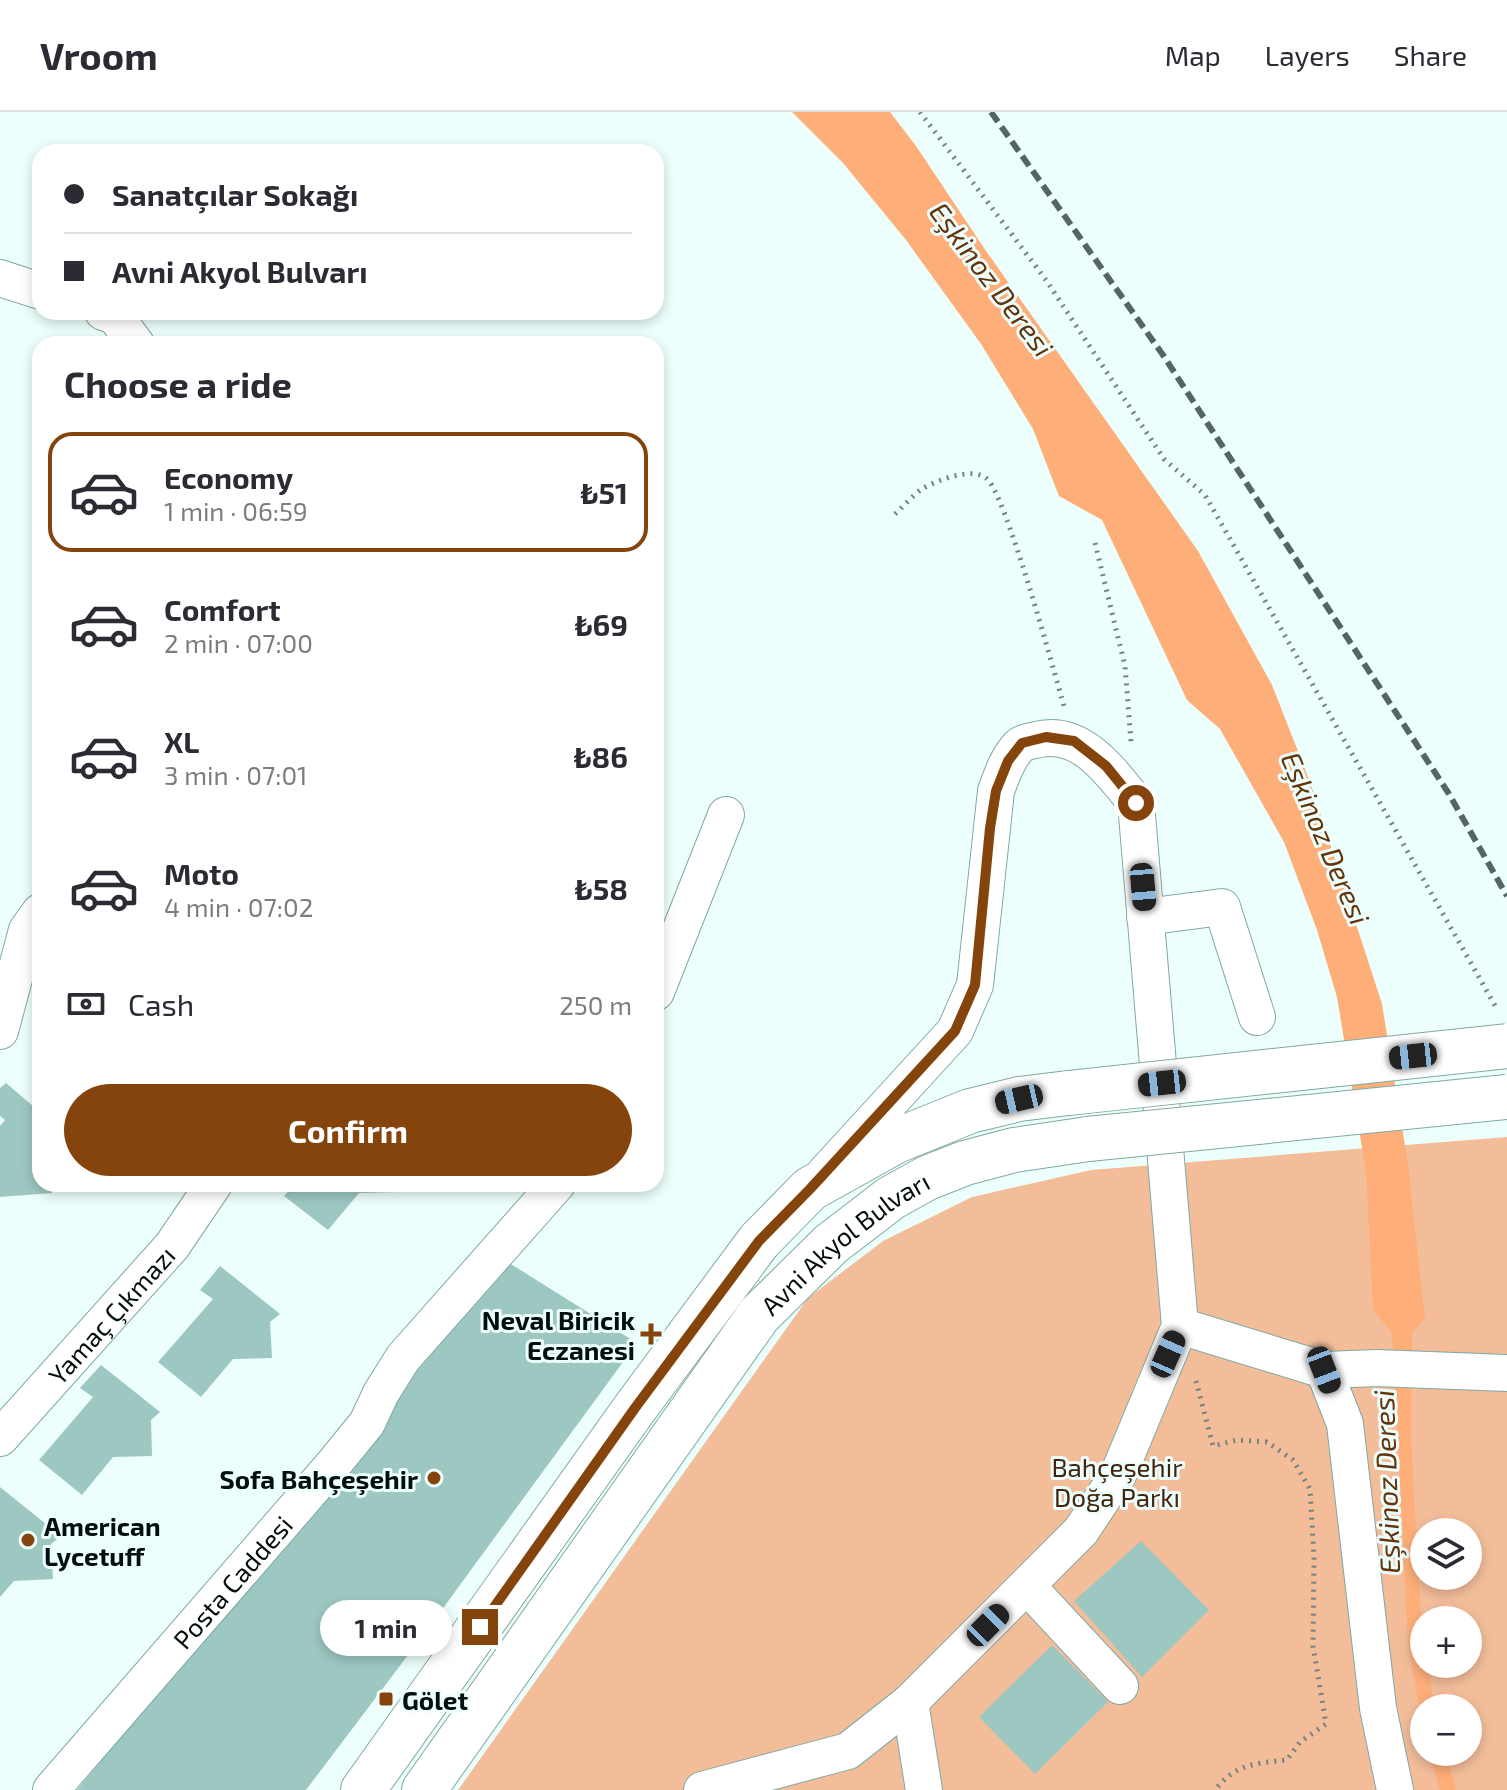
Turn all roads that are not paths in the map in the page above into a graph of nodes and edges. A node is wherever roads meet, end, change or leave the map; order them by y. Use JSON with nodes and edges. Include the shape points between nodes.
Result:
{"nodes":[{"id":1,"x":0,"y":278,"type":"edge"},
{"id":2,"x":32,"y":288,"type":"edge"},
{"id":3,"x":726,"y":815,"type":"dead end"},
{"id":4,"x":1145,"y":917,"type":"junction"},
{"id":5,"x":32,"y":923,"type":"edge"},
{"id":6,"x":664,"y":972,"type":"edge"},
{"id":7,"x":1257,"y":1017,"type":"dead end"},
{"id":8,"x":1503,"y":1030,"type":"edge"},
{"id":9,"x":0,"y":1031,"type":"edge"},
{"id":10,"x":1507,"y":1097,"type":"edge"},
{"id":11,"x":810,"y":1189,"type":"junction"},
{"id":12,"x":209,"y":1192,"type":"edge"},
{"id":13,"x":550,"y":1192,"type":"edge"},
{"id":14,"x":1180,"y":1326,"type":"junction"},
{"id":15,"x":1324,"y":1370,"type":"junction"},
{"id":16,"x":1507,"y":1373,"type":"edge"},
{"id":17,"x":0,"y":1438,"type":"edge"},
{"id":18,"x":1027,"y":1586,"type":"junction"},
{"id":19,"x":1120,"y":1686,"type":"dead end"},
{"id":20,"x":910,"y":1702,"type":"junction"},
{"id":21,"x":51,"y":1790,"type":"edge"},
{"id":22,"x":363,"y":1790,"type":"edge"},
{"id":23,"x":424,"y":1790,"type":"edge"},
{"id":24,"x":702,"y":1790,"type":"edge"},
{"id":25,"x":924,"y":1790,"type":"edge"},
{"id":26,"x":1395,"y":1790,"type":"edge"}],
"edges":[{"from":1,"to":2,"type":"street"},
{"from":3,"to":6,"type":"street"},
{"from":4,"to":7,"type":"street","via":[[1222,907]]},
{"from":4,"to":11,"type":"street","via":[[1136,803],[1106,766],[1074,741],[1046,737],[1022,743],[996,791],[975,985],[966,1010],[955,1031]]},
{"from":4,"to":14,"type":"street"},
{"from":5,"to":9,"type":"street"},
{"from":8,"to":11,"type":"main road","name":"Avni Akyol Bulvarı","bridge":true,"via":[[1019,1099],[970,1111],[896,1141]]},
{"from":10,"to":23,"type":"main road","name":"Avni Akyol Bulvarı","bridge":true,"via":[[1014,1150],[965,1163],[891,1198],[831,1244],[759,1315]]},
{"from":11,"to":22,"type":"main road","name":"Avni Akyol Bulvarı","via":[[749,1254]]},
{"from":12,"to":17,"type":"street","name":"Yamaç Çıkmazı","via":[[172,1246]]},
{"from":13,"to":21,"type":"street","name":"Posta Caddesi","via":[[403,1358],[367,1423],[332,1466]]},
{"from":14,"to":15,"type":"street"},
{"from":14,"to":18,"type":"street","via":[[1118,1475],[1081,1531]]},
{"from":15,"to":16,"type":"street"},
{"from":15,"to":26,"type":"street","via":[[1345,1424],[1378,1708]]},
{"from":18,"to":19,"type":"street"},
{"from":18,"to":20,"type":"street"},
{"from":20,"to":24,"type":"street","via":[[848,1751]]},
{"from":20,"to":25,"type":"street"}]}
